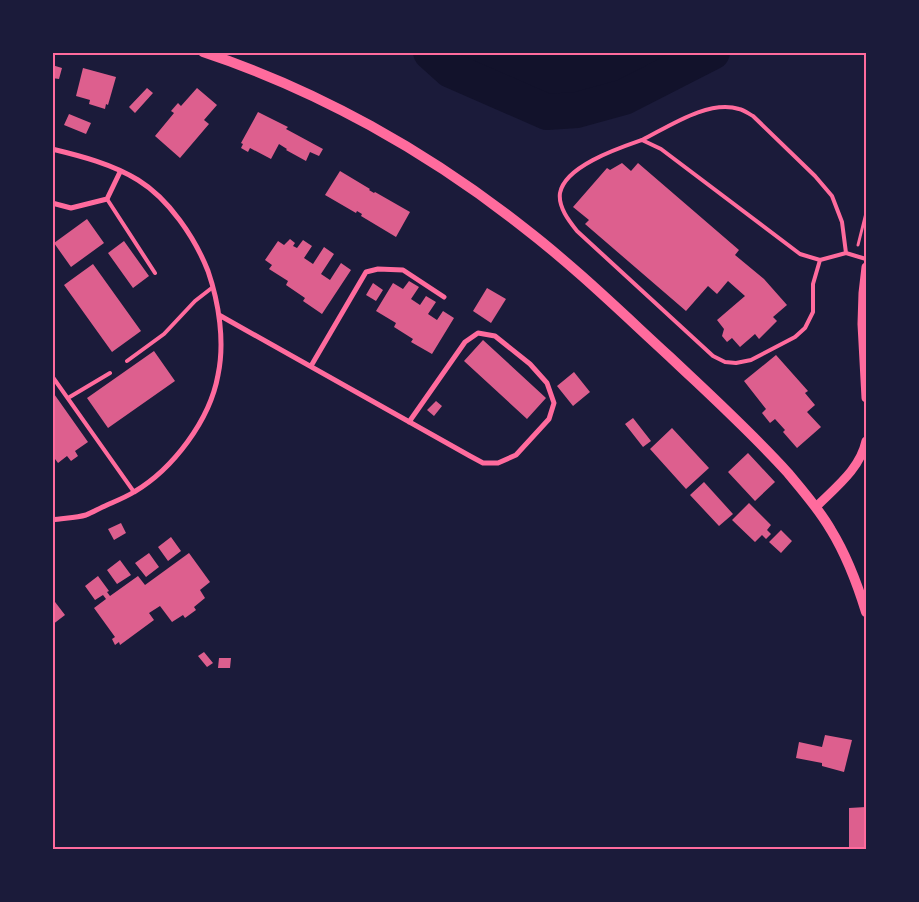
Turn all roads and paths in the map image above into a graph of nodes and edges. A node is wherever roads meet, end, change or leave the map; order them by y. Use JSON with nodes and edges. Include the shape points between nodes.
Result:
{"nodes":[{"id":1,"x":203,"y":52,"type":"edge"},
{"id":2,"x":642,"y":140,"type":"junction"},
{"id":3,"x":52,"y":149,"type":"edge"},
{"id":4,"x":120,"y":172,"type":"junction"},
{"id":5,"x":107,"y":199,"type":"junction"},
{"id":6,"x":52,"y":203,"type":"edge"},
{"id":7,"x":866,"y":213,"type":"edge"},
{"id":8,"x":846,"y":253,"type":"junction"},
{"id":9,"x":855,"y":256,"type":"junction"},
{"id":10,"x":866,"y":259,"type":"edge"},
{"id":11,"x":820,"y":260,"type":"junction"},
{"id":12,"x":866,"y":267,"type":"edge"},
{"id":13,"x":155,"y":273,"type":"dead end"},
{"id":14,"x":213,"y":287,"type":"junction"},
{"id":15,"x":865,"y":293,"type":"edge"},
{"id":16,"x":444,"y":296,"type":"dead end"},
{"id":17,"x":219,"y":315,"type":"junction"},
{"id":18,"x":127,"y":361,"type":"dead end"},
{"id":19,"x":310,"y":366,"type":"junction"},
{"id":20,"x":110,"y":373,"type":"dead end"},
{"id":21,"x":52,"y":376,"type":"edge"},
{"id":22,"x":68,"y":398,"type":"junction"},
{"id":23,"x":866,"y":398,"type":"edge"},
{"id":24,"x":409,"y":422,"type":"junction"},
{"id":25,"x":866,"y":441,"type":"edge"},
{"id":26,"x":134,"y":492,"type":"junction"},
{"id":27,"x":816,"y":507,"type":"junction"},
{"id":28,"x":52,"y":520,"type":"edge"},
{"id":29,"x":866,"y":612,"type":"edge"}],
"edges":[{"from":1,"to":27,"type":"main road","via":[[265,74],[364,122],[447,172],[515,221],[584,278],[763,446]]},
{"from":2,"to":8,"type":"lane","via":[[716,107],[741,109],[753,116],[832,196],[842,222]]},
{"from":2,"to":11,"type":"lane","via":[[662,149],[800,254]]},
{"from":2,"to":11,"type":"lane","via":[[608,152],[576,172],[564,183],[561,205],[577,231],[713,356],[725,362],[751,360],[795,337],[805,328],[813,312],[813,284]]},
{"from":3,"to":4,"type":"street"},
{"from":4,"to":5,"type":"street"},
{"from":4,"to":14,"type":"street","via":[[138,180],[160,198],[184,225],[200,251]]},
{"from":5,"to":6,"type":"street","via":[[71,208]]},
{"from":5,"to":13,"type":"lane"},
{"from":7,"to":9,"type":"path"},
{"from":8,"to":9,"type":"lane"},
{"from":8,"to":11,"type":"lane"},
{"from":9,"to":10,"type":"lane"},
{"from":12,"to":15,"type":"street"},
{"from":14,"to":17,"type":"street"},
{"from":14,"to":18,"type":"lane","via":[[164,334]]},
{"from":15,"to":23,"type":"street","via":[[862,324]]},
{"from":16,"to":19,"type":"street","via":[[403,270],[366,272]]},
{"from":17,"to":19,"type":"street"},
{"from":17,"to":26,"type":"street","via":[[218,376],[205,415],[188,442],[164,469]]},
{"from":19,"to":24,"type":"street"},
{"from":20,"to":22,"type":"lane"},
{"from":21,"to":22,"type":"lane"},
{"from":22,"to":26,"type":"lane"},
{"from":24,"to":24,"type":"street","via":[[483,463],[498,463],[516,455],[541,429],[549,419],[554,403],[547,383],[530,364],[495,336],[478,333],[464,342]]},
{"from":25,"to":27,"type":"street","via":[[855,467]]},
{"from":26,"to":28,"type":"street","via":[[86,515]]},
{"from":27,"to":29,"type":"main road","via":[[844,552]]}]}
